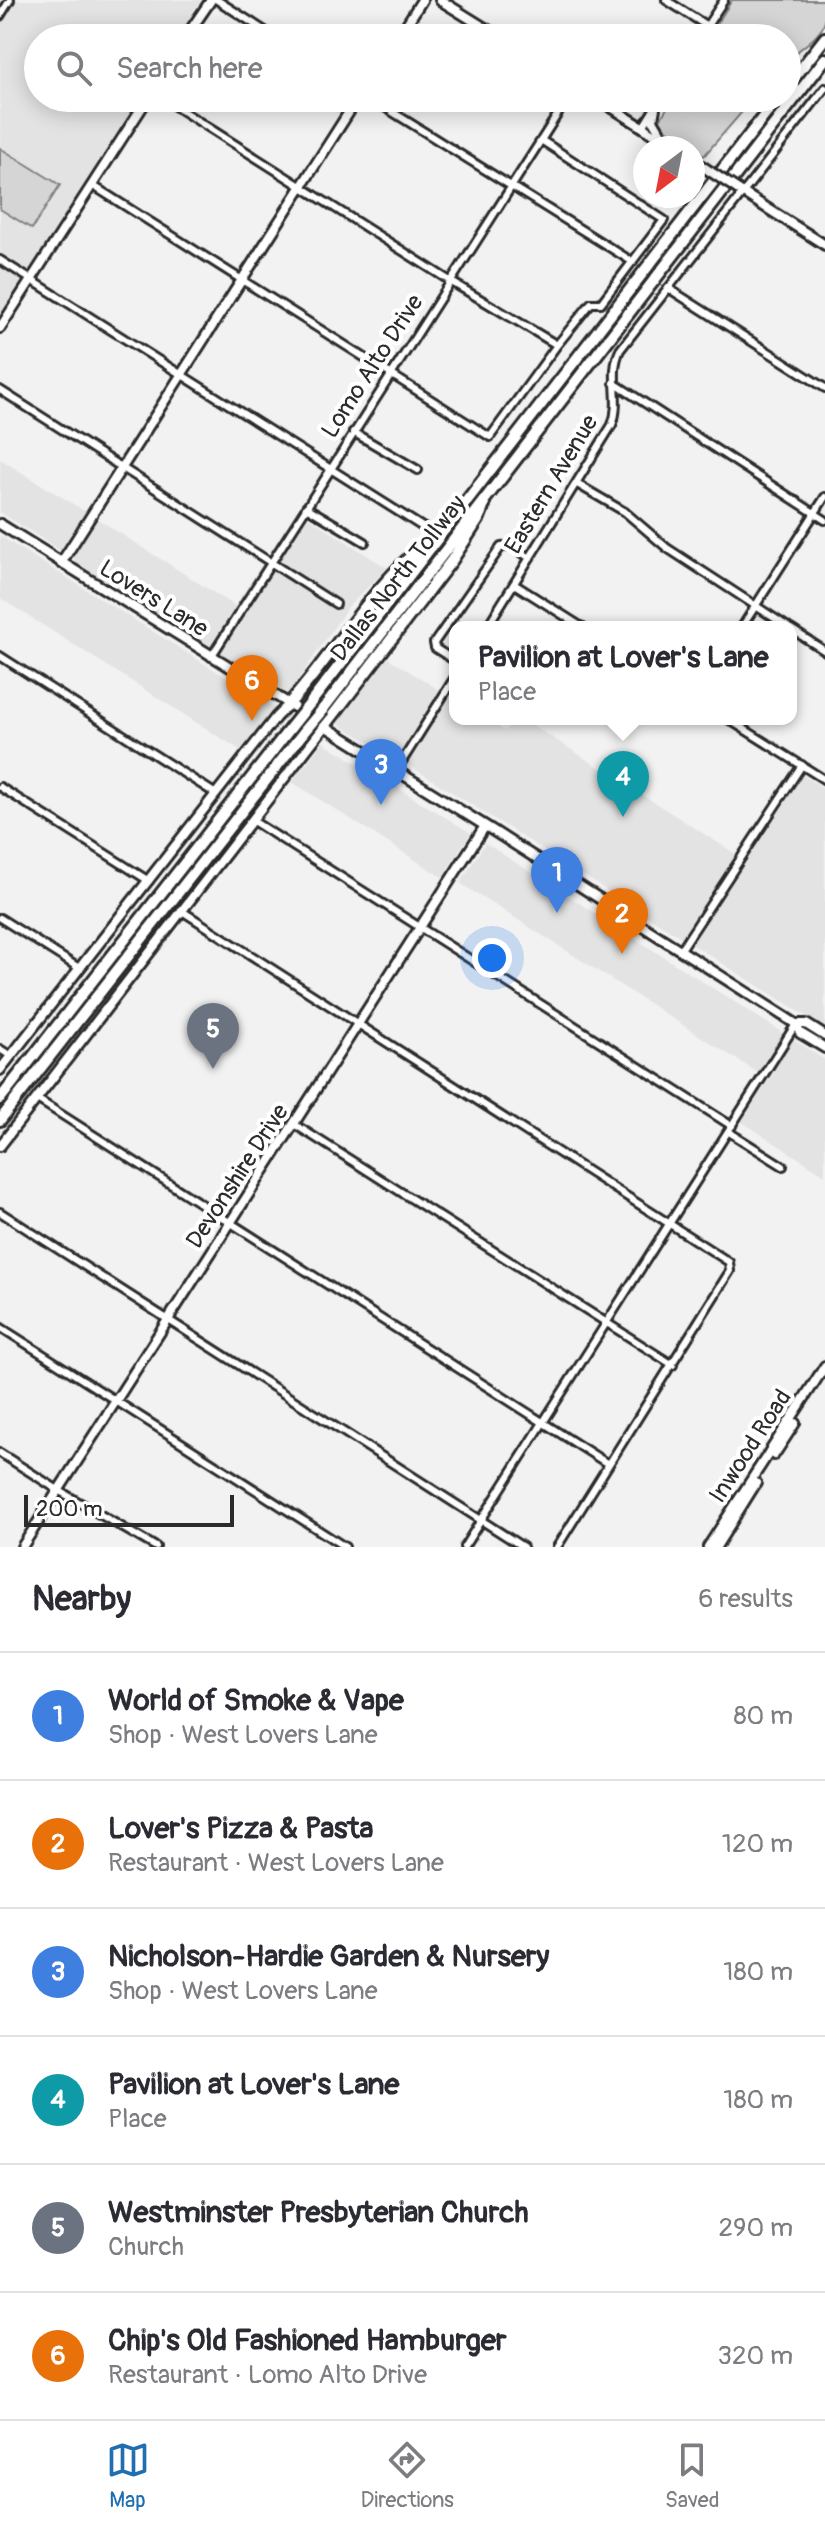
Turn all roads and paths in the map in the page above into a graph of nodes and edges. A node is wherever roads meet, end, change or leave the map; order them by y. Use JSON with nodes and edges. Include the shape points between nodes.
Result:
{"nodes":[{"id":1,"x":10,"y":0,"type":"edge"},
{"id":2,"x":214,"y":0,"type":"edge"},
{"id":3,"x":422,"y":0,"type":"edge"},
{"id":4,"x":440,"y":0,"type":"edge"},
{"id":5,"x":666,"y":0,"type":"edge"},
{"id":6,"x":724,"y":0,"type":"edge"},
{"id":7,"x":0,"y":16,"type":"edge"},
{"id":8,"x":196,"y":24,"type":"edge"},
{"id":9,"x":253,"y":24,"type":"edge"},
{"id":10,"x":407,"y":24,"type":"edge"},
{"id":11,"x":479,"y":24,"type":"edge"},
{"id":12,"x":704,"y":24,"type":"edge"},
{"id":13,"x":708,"y":24,"type":"edge"},
{"id":14,"x":825,"y":38,"type":"edge"},
{"id":15,"x":825,"y":59,"type":"edge"},
{"id":16,"x":801,"y":69,"type":"edge"},
{"id":17,"x":825,"y":88,"type":"edge"},
{"id":18,"x":801,"y":90,"type":"edge"},
{"id":19,"x":139,"y":112,"type":"edge"},
{"id":20,"x":184,"y":112,"type":"edge"},
{"id":21,"x":349,"y":112,"type":"edge"},
{"id":22,"x":393,"y":112,"type":"edge"},
{"id":23,"x":559,"y":112,"type":"edge"},
{"id":24,"x":619,"y":112,"type":"edge"},
{"id":25,"x":652,"y":112,"type":"edge"},
{"id":26,"x":654,"y":112,"type":"edge"},
{"id":27,"x":767,"y":112,"type":"edge"},
{"id":28,"x":784,"y":112,"type":"edge"},
{"id":29,"x":643,"y":127,"type":"junction"},
{"id":30,"x":657,"y":136,"type":"edge"},
{"id":31,"x":665,"y":136,"type":"edge"},
{"id":32,"x":541,"y":140,"type":"junction"},
{"id":33,"x":705,"y":168,"type":"edge"},
{"id":34,"x":92,"y":185,"type":"junction"},
{"id":35,"x":511,"y":185,"type":"junction"},
{"id":36,"x":301,"y":186,"type":"junction"},
{"id":37,"x":740,"y":191,"type":"junction"},
{"id":38,"x":825,"y":245,"type":"edge"},
{"id":39,"x":0,"y":260,"type":"edge"},
{"id":40,"x":633,"y":262,"type":"junction"},
{"id":41,"x":242,"y":279,"type":"junction"},
{"id":42,"x":31,"y":280,"type":"junction"},
{"id":43,"x":450,"y":281,"type":"junction"},
{"id":44,"x":668,"y":288,"type":"junction"},
{"id":45,"x":0,"y":328,"type":"edge"},
{"id":46,"x":557,"y":345,"type":"junction"},
{"id":47,"x":390,"y":374,"type":"junction"},
{"id":48,"x":181,"y":375,"type":"junction"},
{"id":49,"x":614,"y":383,"type":"junction"},
{"id":50,"x":825,"y":388,"type":"edge"},
{"id":51,"x":0,"y":390,"type":"edge"},
{"id":52,"x":353,"y":432,"type":"junction"},
{"id":53,"x":122,"y":469,"type":"junction"},
{"id":54,"x":330,"y":469,"type":"junction"},
{"id":55,"x":418,"y":470,"type":"dead end"},
{"id":56,"x":577,"y":484,"type":"junction"},
{"id":57,"x":491,"y":491,"type":"junction"},
{"id":58,"x":825,"y":497,"type":"edge"},
{"id":59,"x":306,"y":507,"type":"junction"},
{"id":60,"x":815,"y":513,"type":"junction"},
{"id":61,"x":825,"y":520,"type":"edge"},
{"id":62,"x":0,"y":524,"type":"edge"},
{"id":63,"x":424,"y":528,"type":"dead end"},
{"id":64,"x":441,"y":532,"type":"junction"},
{"id":65,"x":365,"y":542,"type":"dead end"},
{"id":66,"x":530,"y":558,"type":"junction"},
{"id":67,"x":61,"y":563,"type":"junction"},
{"id":68,"x":271,"y":563,"type":"junction"},
{"id":69,"x":514,"y":584,"type":"junction"},
{"id":70,"x":336,"y":604,"type":"dead end"},
{"id":71,"x":755,"y":606,"type":"junction"},
{"id":72,"x":449,"y":621,"type":"edge"},
{"id":73,"x":491,"y":621,"type":"edge"},
{"id":74,"x":573,"y":621,"type":"edge"},
{"id":75,"x":746,"y":621,"type":"edge"},
{"id":76,"x":779,"y":621,"type":"edge"},
{"id":77,"x":449,"y":622,"type":"edge"},
{"id":78,"x":797,"y":633,"type":"edge"},
{"id":79,"x":825,"y":651,"type":"edge"},
{"id":80,"x":0,"y":656,"type":"edge"},
{"id":81,"x":211,"y":657,"type":"junction"},
{"id":82,"x":449,"y":657,"type":"edge"},
{"id":83,"x":449,"y":687,"type":"edge"},
{"id":84,"x":288,"y":705,"type":"junction"},
{"id":85,"x":738,"y":725,"type":"edge"},
{"id":86,"x":324,"y":727,"type":"junction"},
{"id":87,"x":802,"y":765,"type":"junction"},
{"id":88,"x":396,"y":771,"type":"junction"},
{"id":89,"x":825,"y":780,"type":"edge"},
{"id":90,"x":0,"y":787,"type":"edge"},
{"id":91,"x":216,"y":794,"type":"junction"},
{"id":92,"x":253,"y":821,"type":"junction"},
{"id":93,"x":485,"y":826,"type":"junction"},
{"id":94,"x":149,"y":881,"type":"junction"},
{"id":95,"x":182,"y":911,"type":"junction"},
{"id":96,"x":0,"y":918,"type":"edge"},
{"id":97,"x":421,"y":927,"type":"junction"},
{"id":98,"x":680,"y":951,"type":"junction"},
{"id":99,"x":79,"y":968,"type":"junction"},
{"id":100,"x":359,"y":1024,"type":"junction"},
{"id":101,"x":796,"y":1024,"type":"junction"},
{"id":102,"x":825,"y":1036,"type":"edge"},
{"id":103,"x":825,"y":1048,"type":"edge"},
{"id":104,"x":0,"y":1049,"type":"edge"},
{"id":105,"x":11,"y":1056,"type":"junction"},
{"id":106,"x":0,"y":1070,"type":"edge"},
{"id":107,"x":0,"y":1099,"type":"edge"},
{"id":108,"x":37,"y":1099,"type":"junction"},
{"id":109,"x":0,"y":1120,"type":"edge"},
{"id":110,"x":294,"y":1124,"type":"junction"},
{"id":111,"x":731,"y":1129,"type":"junction"},
{"id":112,"x":0,"y":1146,"type":"edge"},
{"id":113,"x":783,"y":1166,"type":"dead end"},
{"id":114,"x":0,"y":1212,"type":"edge"},
{"id":115,"x":230,"y":1223,"type":"junction"},
{"id":116,"x":671,"y":1224,"type":"junction"},
{"id":117,"x":169,"y":1319,"type":"junction"},
{"id":118,"x":607,"y":1323,"type":"junction"},
{"id":119,"x":0,"y":1327,"type":"edge"},
{"id":120,"x":673,"y":1365,"type":"junction"},
{"id":121,"x":825,"y":1366,"type":"edge"},
{"id":122,"x":825,"y":1376,"type":"edge"},
{"id":123,"x":116,"y":1400,"type":"junction"},
{"id":124,"x":543,"y":1423,"type":"junction"},
{"id":125,"x":0,"y":1453,"type":"edge"},
{"id":126,"x":608,"y":1464,"type":"junction"},
{"id":127,"x":58,"y":1490,"type":"junction"},
{"id":128,"x":481,"y":1520,"type":"junction"},
{"id":129,"x":22,"y":1547,"type":"edge"},
{"id":130,"x":156,"y":1547,"type":"edge"},
{"id":131,"x":345,"y":1547,"type":"edge"},
{"id":132,"x":464,"y":1547,"type":"edge"},
{"id":133,"x":523,"y":1547,"type":"edge"},
{"id":134,"x":557,"y":1547,"type":"edge"},
{"id":135,"x":708,"y":1547,"type":"edge"},
{"id":136,"x":716,"y":1547,"type":"edge"}],
"edges":[{"from":1,"to":7,"type":"street"},
{"from":2,"to":8,"type":"street"},
{"from":2,"to":9,"type":"street"},
{"from":3,"to":10,"type":"street"},
{"from":4,"to":11,"type":"street"},
{"from":5,"to":12,"type":"street"},
{"from":6,"to":13,"type":"street"},
{"from":14,"to":16,"type":"highway"},
{"from":15,"to":18,"type":"highway","name":"Dallas North Tollway"},
{"from":17,"to":37,"type":"street","name":"Eastern Avenue"},
{"from":19,"to":34,"type":"street"},
{"from":20,"to":36,"type":"street"},
{"from":21,"to":36,"type":"street"},
{"from":22,"to":35,"type":"street"},
{"from":23,"to":32,"type":"street","name":"Lomo Alto Drive"},
{"from":24,"to":29,"type":"street"},
{"from":25,"to":29,"type":"street"},
{"from":26,"to":31,"type":"street","via":[[653,120]]},
{"from":27,"to":64,"type":"highway","name":"Dallas North Tollway"},
{"from":28,"to":57,"type":"highway","name":"Dallas North Tollway"},
{"from":29,"to":30,"type":"street"},
{"from":32,"to":35,"type":"street","name":"Lomo Alto Drive"},
{"from":32,"to":40,"type":"street","via":[[662,217],[663,224]]},
{"from":33,"to":37,"type":"street","bridge":true},
{"from":34,"to":41,"type":"street"},
{"from":34,"to":42,"type":"street"},
{"from":35,"to":40,"type":"street"},
{"from":35,"to":43,"type":"street","name":"Lomo Alto Drive"},
{"from":36,"to":41,"type":"street"},
{"from":36,"to":43,"type":"street"},
{"from":37,"to":38,"type":"street"},
{"from":37,"to":44,"type":"street","name":"Eastern Avenue"},
{"from":39,"to":42,"type":"street"},
{"from":40,"to":46,"type":"street","via":[[601,303],[591,303]]},
{"from":41,"to":47,"type":"street"},
{"from":41,"to":48,"type":"street"},
{"from":42,"to":45,"type":"street"},
{"from":42,"to":48,"type":"street"},
{"from":43,"to":46,"type":"street"},
{"from":43,"to":47,"type":"street","name":"Lomo Alto Drive"},
{"from":44,"to":49,"type":"street","name":"Eastern Avenue","via":[[620,350]]},
{"from":44,"to":50,"type":"street"},
{"from":46,"to":47,"type":"street","via":[[490,437]]},
{"from":47,"to":52,"type":"street","name":"Lomo Alto Drive"},
{"from":48,"to":53,"type":"street"},
{"from":48,"to":54,"type":"street"},
{"from":49,"to":56,"type":"street","name":"Eastern Avenue","via":[[612,425]]},
{"from":49,"to":60,"type":"street"},
{"from":51,"to":53,"type":"street"},
{"from":52,"to":54,"type":"street","name":"Lomo Alto Drive"},
{"from":52,"to":55,"type":"street"},
{"from":53,"to":67,"type":"street"},
{"from":53,"to":68,"type":"street"},
{"from":54,"to":59,"type":"street","name":"Lomo Alto Drive"},
{"from":54,"to":63,"type":"street"},
{"from":56,"to":66,"type":"street","name":"Eastern Avenue"},
{"from":56,"to":71,"type":"street","via":[[625,512],[667,548]]},
{"from":57,"to":86,"type":"highway","via":[[452,560]]},
{"from":57,"to":109,"type":"highway","name":"Dallas North Tollway","bridge":true},
{"from":58,"to":60,"type":"street"},
{"from":59,"to":65,"type":"street"},
{"from":59,"to":68,"type":"street","name":"Lomo Alto Drive"},
{"from":60,"to":61,"type":"street"},
{"from":60,"to":71,"type":"street"},
{"from":62,"to":67,"type":"street","name":"Lovers Lane"},
{"from":64,"to":84,"type":"highway","via":[[416,551],[372,600]]},
{"from":64,"to":107,"type":"highway","name":"Dallas North Tollway","bridge":true},
{"from":66,"to":69,"type":"street","name":"Eastern Avenue"},
{"from":66,"to":72,"type":"street","via":[[512,546],[501,547]]},
{"from":67,"to":81,"type":"street","name":"Lovers Lane"},
{"from":68,"to":70,"type":"street"},
{"from":68,"to":81,"type":"street","name":"Lomo Alto Drive"},
{"from":69,"to":73,"type":"street","name":"Eastern Avenue"},
{"from":69,"to":74,"type":"street"},
{"from":71,"to":75,"type":"street"},
{"from":71,"to":76,"type":"street"},
{"from":77,"to":82,"type":"street","via":[[434,643]]},
{"from":78,"to":79,"type":"street"},
{"from":80,"to":91,"type":"street"},
{"from":81,"to":84,"type":"street","name":"Lovers Lane"},
{"from":83,"to":88,"type":"street"},
{"from":84,"to":86,"type":"street","name":"Lovers Lane"},
{"from":84,"to":91,"type":"street"},
{"from":85,"to":87,"type":"street"},
{"from":86,"to":88,"type":"street","name":"Lovers Lane"},
{"from":86,"to":92,"type":"street"},
{"from":87,"to":89,"type":"street"},
{"from":87,"to":98,"type":"street"},
{"from":88,"to":93,"type":"street","name":"Lovers Lane"},
{"from":90,"to":94,"type":"street"},
{"from":91,"to":94,"type":"street"},
{"from":92,"to":95,"type":"street"},
{"from":92,"to":97,"type":"street"},
{"from":93,"to":97,"type":"street","name":"Devonshire Drive"},
{"from":93,"to":98,"type":"street","name":"Lovers Lane"},
{"from":94,"to":99,"type":"street"},
{"from":95,"to":100,"type":"street"},
{"from":95,"to":108,"type":"street"},
{"from":96,"to":99,"type":"street"},
{"from":97,"to":100,"type":"street","name":"Devonshire Drive"},
{"from":97,"to":111,"type":"street"},
{"from":98,"to":101,"type":"street","name":"Lovers Lane"},
{"from":99,"to":105,"type":"street"},
{"from":100,"to":110,"type":"street","name":"Devonshire Drive"},
{"from":100,"to":116,"type":"street"},
{"from":101,"to":102,"type":"street"},
{"from":101,"to":103,"type":"street","via":[[800,1033]]},
{"from":101,"to":111,"type":"street"},
{"from":104,"to":105,"type":"street"},
{"from":105,"to":106,"type":"street"},
{"from":108,"to":112,"type":"street"},
{"from":108,"to":115,"type":"street"},
{"from":110,"to":115,"type":"street","name":"Devonshire Drive"},
{"from":110,"to":118,"type":"street"},
{"from":111,"to":113,"type":"street"},
{"from":111,"to":116,"type":"street"},
{"from":114,"to":117,"type":"street"},
{"from":115,"to":117,"type":"street","name":"Devonshire Drive"},
{"from":115,"to":124,"type":"street"},
{"from":116,"to":118,"type":"street"},
{"from":116,"to":120,"type":"street","via":[[731,1266]]},
{"from":117,"to":123,"type":"street","name":"Devonshire Drive"},
{"from":117,"to":128,"type":"street"},
{"from":118,"to":120,"type":"street"},
{"from":118,"to":124,"type":"street"},
{"from":119,"to":123,"type":"street"},
{"from":120,"to":126,"type":"street"},
{"from":121,"to":135,"type":"street","name":"Inwood Road"},
{"from":122,"to":136,"type":"street","name":"Inwood Road"},
{"from":123,"to":127,"type":"street","name":"Devonshire Drive"},
{"from":123,"to":131,"type":"street"},
{"from":124,"to":126,"type":"street"},
{"from":124,"to":128,"type":"street"},
{"from":125,"to":127,"type":"street"},
{"from":126,"to":134,"type":"street"},
{"from":127,"to":129,"type":"street","name":"Devonshire Drive"},
{"from":127,"to":130,"type":"street"},
{"from":128,"to":132,"type":"street"},
{"from":128,"to":133,"type":"street"}]}
